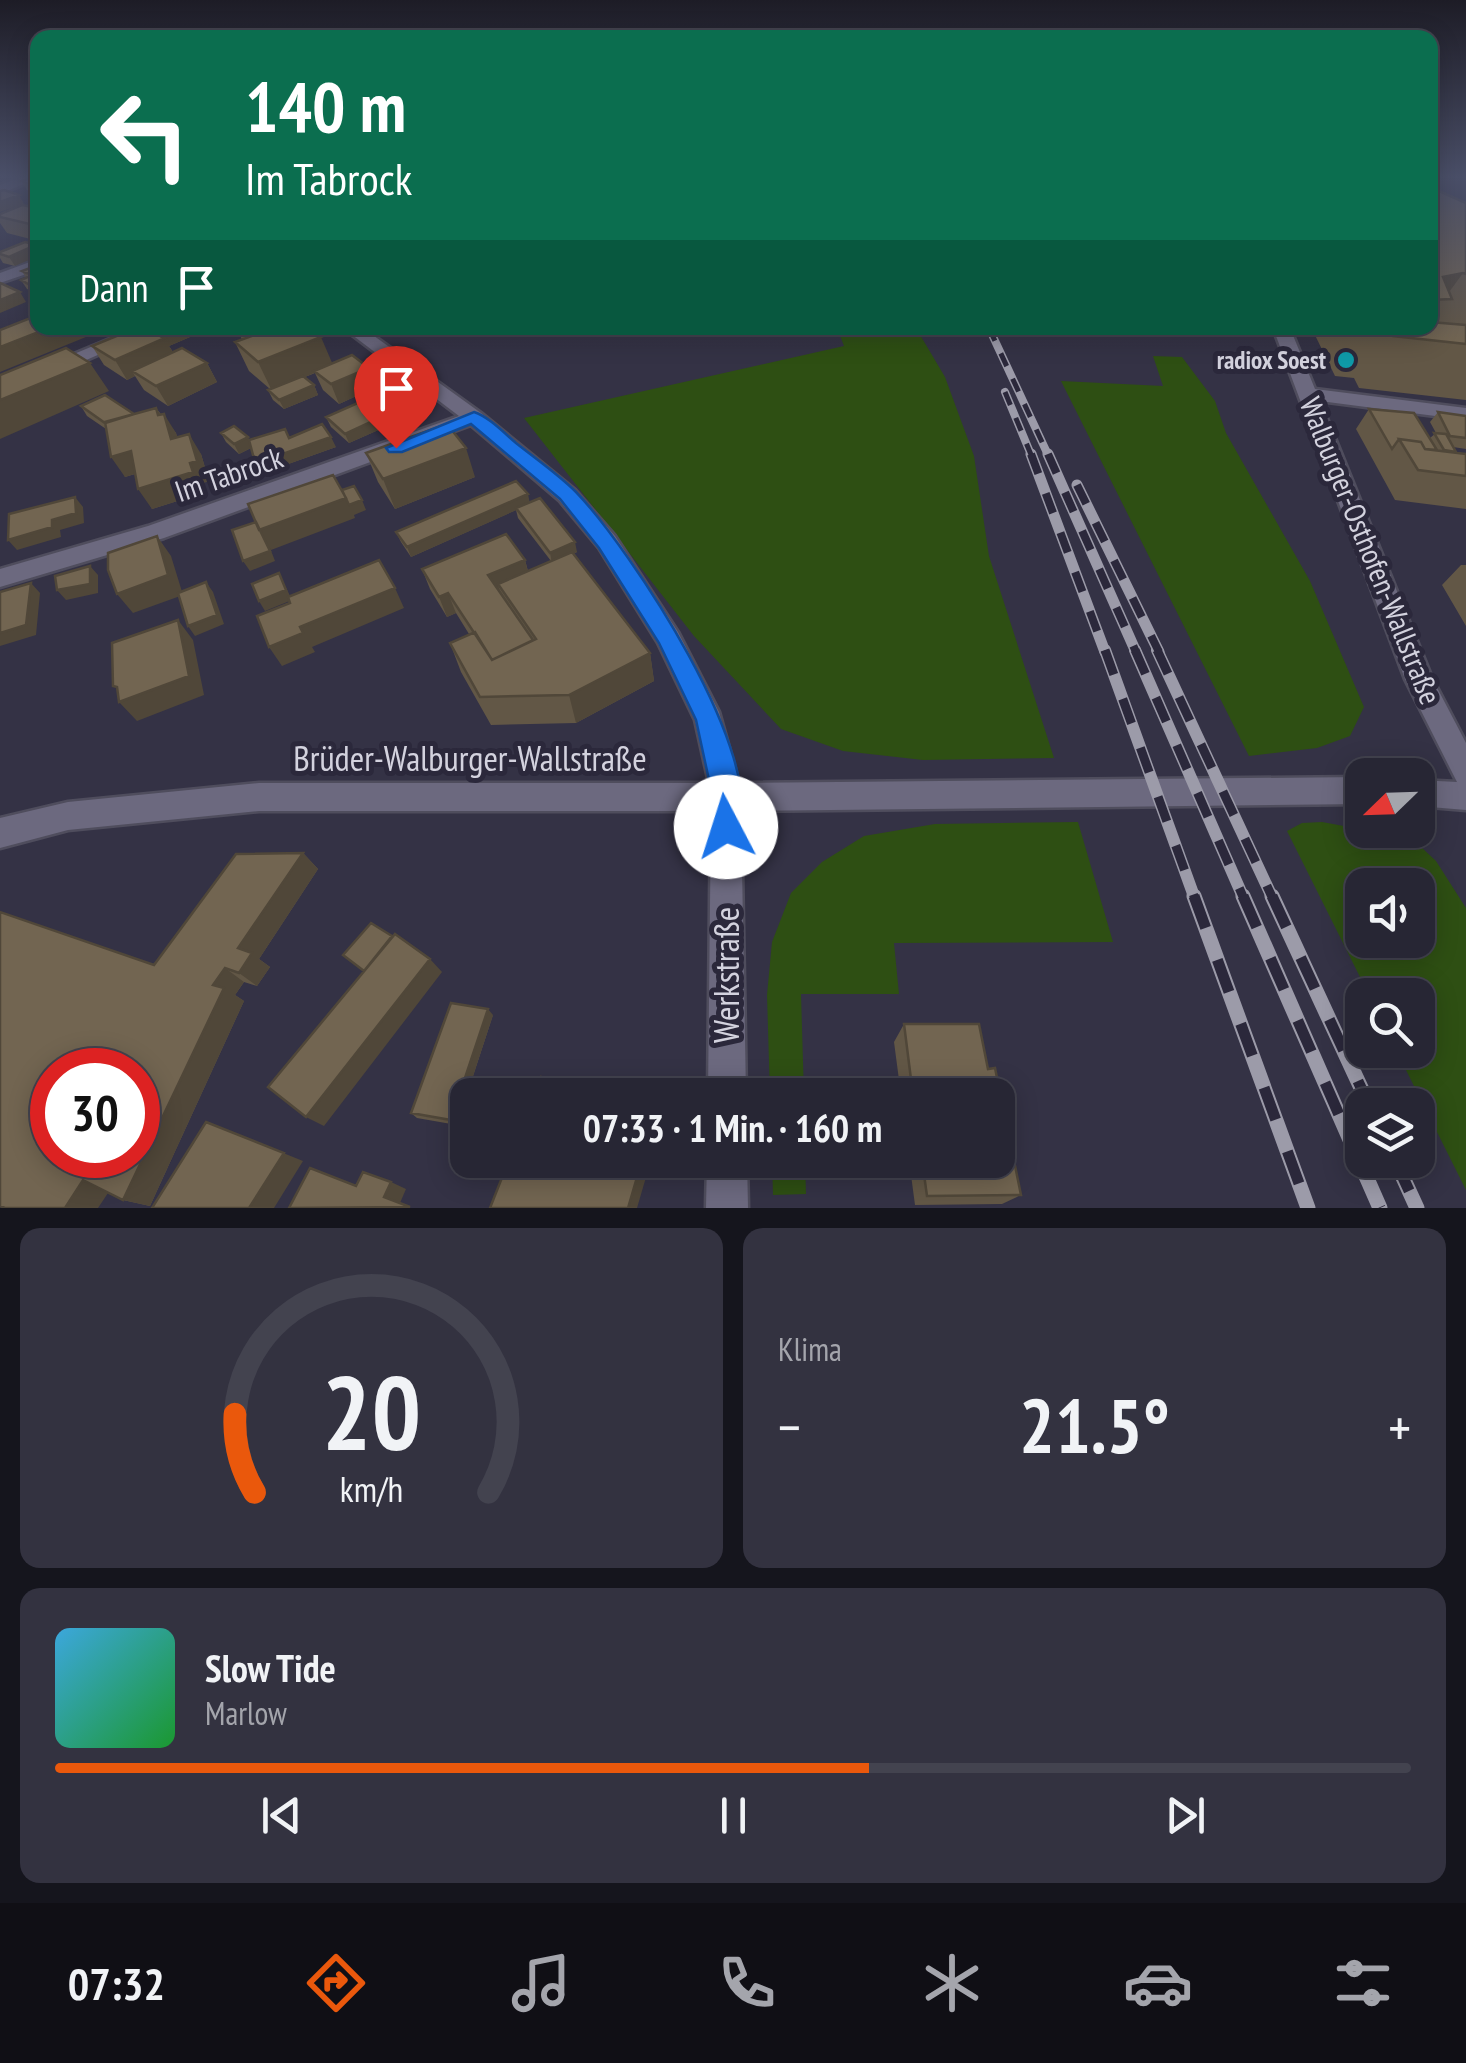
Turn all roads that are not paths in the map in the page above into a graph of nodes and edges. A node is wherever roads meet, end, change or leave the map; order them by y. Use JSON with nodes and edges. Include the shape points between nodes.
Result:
{"nodes":[{"id":1,"x":30,"y":267,"type":"edge"},
{"id":2,"x":0,"y":278,"type":"edge"},
{"id":3,"x":134,"y":335,"type":"edge"},
{"id":4,"x":362,"y":335,"type":"edge"},
{"id":5,"x":1284,"y":335,"type":"edge"},
{"id":6,"x":0,"y":392,"type":"edge"},
{"id":7,"x":1307,"y":394,"type":"junction"},
{"id":8,"x":1466,"y":414,"type":"edge"},
{"id":9,"x":474,"y":417,"type":"junction"},
{"id":10,"x":0,"y":578,"type":"edge"},
{"id":11,"x":1466,"y":772,"type":"edge"},
{"id":12,"x":1345,"y":791,"type":"edge"},
{"id":13,"x":726,"y":794,"type":"junction"},
{"id":14,"x":1435,"y":794,"type":"edge"},
{"id":15,"x":1466,"y":796,"type":"edge"},
{"id":16,"x":0,"y":833,"type":"edge"},
{"id":17,"x":727,"y":1078,"type":"edge"},
{"id":18,"x":727,"y":1178,"type":"edge"},
{"id":19,"x":727,"y":1208,"type":"edge"}],
"edges":[{"from":1,"to":2,"type":"street"},
{"from":3,"to":6,"type":"street"},
{"from":4,"to":9,"type":"street","name":"Werkstraße"},
{"from":5,"to":7,"type":"street","name":"Walburger-Osthofen-Wallstraße"},
{"from":7,"to":8,"type":"street"},
{"from":7,"to":11,"type":"street","name":"Walburger-Osthofen-Wallstraße","via":[[1413,663]]},
{"from":9,"to":10,"type":"street","name":"Im Tabrock","via":[[156,532]]},
{"from":9,"to":13,"type":"street","name":"Werkstraße","via":[[567,495],[606,542],[669,639],[709,720]]},
{"from":12,"to":13,"type":"street","name":"Brüder-Walburger-Wallstraße"},
{"from":13,"to":16,"type":"street","name":"Brüder-Walburger-Wallstraße","via":[[260,797],[68,816]]},
{"from":13,"to":17,"type":"street","name":"Werkstraße"},
{"from":14,"to":15,"type":"street"},
{"from":18,"to":19,"type":"street"}]}
